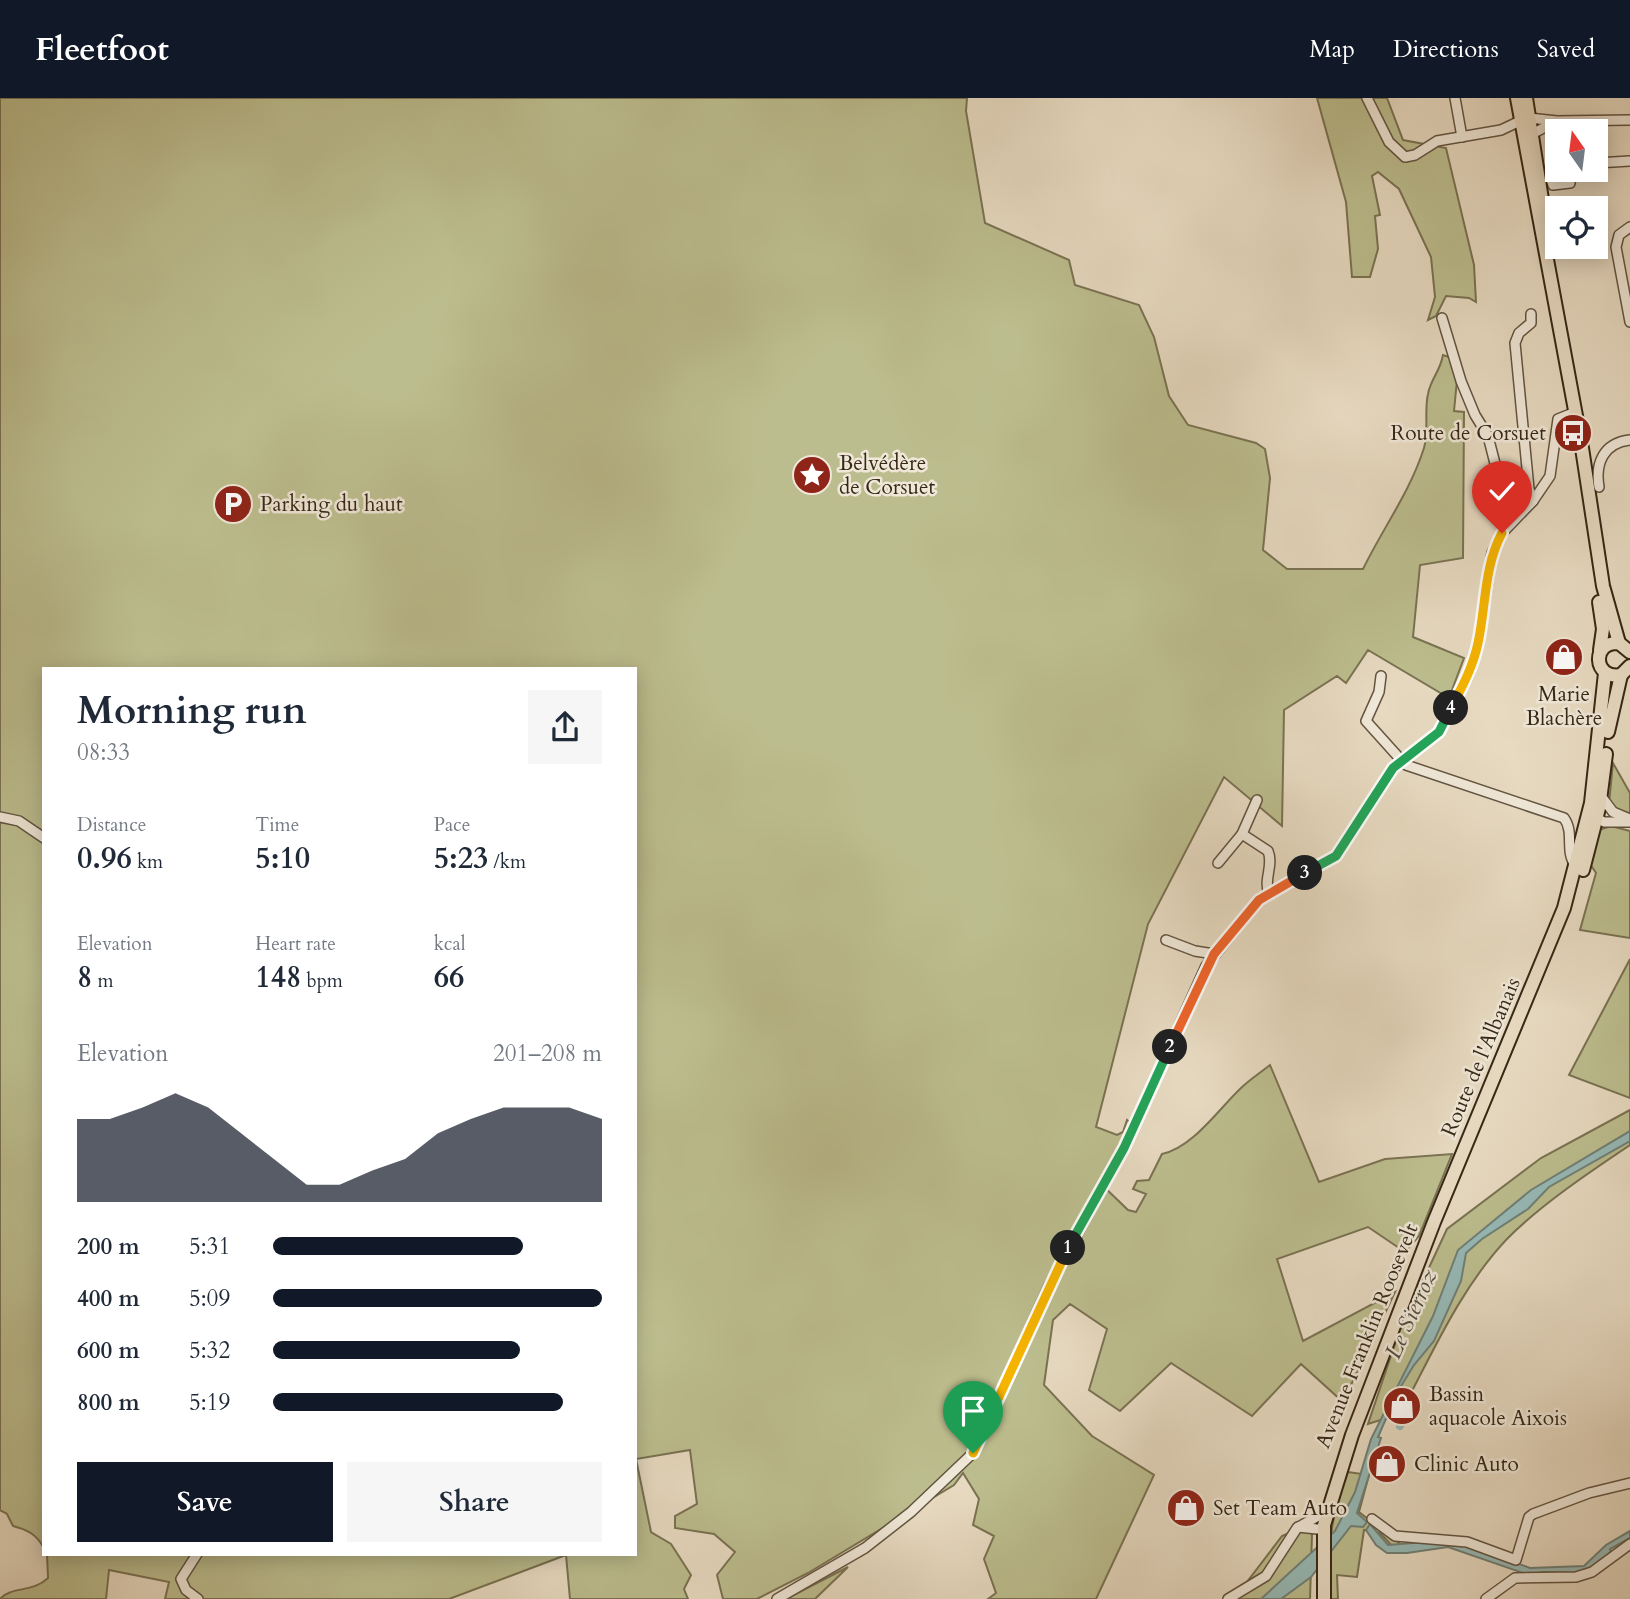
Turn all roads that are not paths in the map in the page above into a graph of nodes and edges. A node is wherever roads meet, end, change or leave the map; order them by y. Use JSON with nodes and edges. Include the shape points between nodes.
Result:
{"nodes":[{"id":1,"x":1367,"y":98,"type":"edge"},
{"id":2,"x":1455,"y":98,"type":"edge"},
{"id":3,"x":1518,"y":98,"type":"edge"},
{"id":4,"x":1526,"y":98,"type":"edge"},
{"id":5,"x":1608,"y":120,"type":"edge"},
{"id":6,"x":1630,"y":120,"type":"edge"},
{"id":7,"x":1545,"y":123,"type":"edge"},
{"id":8,"x":1545,"y":123,"type":"edge"},
{"id":9,"x":1527,"y":126,"type":"junction"},
{"id":10,"x":1462,"y":137,"type":"junction"},
{"id":11,"x":1630,"y":161,"type":"edge"},
{"id":12,"x":1608,"y":162,"type":"edge"},
{"id":13,"x":1552,"y":182,"type":"edge"},
{"id":14,"x":1570,"y":182,"type":"edge"},
{"id":15,"x":1630,"y":226,"type":"edge"},
{"id":16,"x":1548,"y":270,"type":"junction"},
{"id":17,"x":1531,"y":314,"type":"dead end"},
{"id":18,"x":1442,"y":318,"type":"dead end"},
{"id":19,"x":1630,"y":322,"type":"edge"},
{"id":20,"x":1573,"y":413,"type":"junction"},
{"id":21,"x":1578,"y":439,"type":"junction"},
{"id":22,"x":1630,"y":440,"type":"edge"},
{"id":23,"x":1599,"y":488,"type":"dead end"},
{"id":24,"x":1533,"y":500,"type":"junction"},
{"id":25,"x":1518,"y":515,"type":"junction"},
{"id":26,"x":1627,"y":648,"type":"edge"},
{"id":27,"x":1600,"y":650,"type":"junction"},
{"id":28,"x":1625,"y":671,"type":"edge"},
{"id":29,"x":1605,"y":673,"type":"junction"},
{"id":30,"x":1381,"y":676,"type":"dead end"},
{"id":31,"x":1404,"y":763,"type":"junction"},
{"id":32,"x":1597,"y":763,"type":"junction"},
{"id":33,"x":1601,"y":796,"type":"junction"},
{"id":34,"x":1257,"y":800,"type":"dead end"},
{"id":35,"x":0,"y":817,"type":"edge"},
{"id":36,"x":1597,"y":819,"type":"junction"},
{"id":37,"x":1630,"y":820,"type":"edge"},
{"id":38,"x":1242,"y":834,"type":"junction"},
{"id":39,"x":42,"y":837,"type":"edge"},
{"id":40,"x":1218,"y":863,"type":"dead end"},
{"id":41,"x":1576,"y":866,"type":"junction"},
{"id":42,"x":1269,"y":894,"type":"junction"},
{"id":43,"x":1564,"y":908,"type":"junction"},
{"id":44,"x":1166,"y":940,"type":"dead end"},
{"id":45,"x":1214,"y":954,"type":"junction"},
{"id":46,"x":1434,"y":1222,"type":"junction"},
{"id":47,"x":1630,"y":1483,"type":"edge"},
{"id":48,"x":1320,"y":1516,"type":"junction"},
{"id":49,"x":1372,"y":1519,"type":"dead end"},
{"id":50,"x":1297,"y":1528,"type":"junction"},
{"id":51,"x":1319,"y":1539,"type":"junction"},
{"id":52,"x":1630,"y":1544,"type":"edge"},
{"id":53,"x":196,"y":1556,"type":"edge"},
{"id":54,"x":1318,"y":1578,"type":"junction"},
{"id":55,"x":198,"y":1599,"type":"edge"},
{"id":56,"x":776,"y":1599,"type":"edge"},
{"id":57,"x":1228,"y":1599,"type":"edge"},
{"id":58,"x":1316,"y":1599,"type":"edge"},
{"id":59,"x":1324,"y":1599,"type":"edge"},
{"id":60,"x":1486,"y":1599,"type":"edge"}],
"edges":[{"from":1,"to":10,"type":"street","via":[[1397,153],[1405,157],[1437,141]]},
{"from":2,"to":10,"type":"street"},
{"from":3,"to":9,"type":"main road"},
{"from":4,"to":9,"type":"main road"},
{"from":5,"to":6,"type":"street"},
{"from":7,"to":9,"type":"street"},
{"from":8,"to":9,"type":"street"},
{"from":9,"to":10,"type":"street"},
{"from":9,"to":16,"type":"main road"},
{"from":9,"to":16,"type":"main road","via":[[1539,173]]},
{"from":11,"to":12,"type":"street"},
{"from":13,"to":14,"type":"street","via":[[1553,186]]},
{"from":15,"to":19,"type":"street","via":[[1619,235],[1616,247]]},
{"from":16,"to":20,"type":"main road"},
{"from":17,"to":24,"type":"street","via":[[1531,323],[1515,344]]},
{"from":18,"to":25,"type":"street","via":[[1461,381],[1488,436],[1503,495]]},
{"from":20,"to":21,"type":"main road"},
{"from":20,"to":24,"type":"street","via":[[1558,419],[1550,476]]},
{"from":21,"to":26,"type":"main road","via":[[1603,586]]},
{"from":21,"to":27,"type":"main road","via":[[1603,629]]},
{"from":22,"to":23,"type":"street","via":[[1601,457]]},
{"from":24,"to":25,"type":"street"},
{"from":25,"to":31,"type":"street","via":[[1492,553],[1478,646],[1468,676],[1439,732]]},
{"from":26,"to":27,"type":"main road","via":[[1608,643]]},
{"from":27,"to":29,"type":"main road","name":"Route de l'Albanais","via":[[1598,660]]},
{"from":28,"to":29,"type":"main road"},
{"from":28,"to":33,"type":"main road","name":"Route de l'Albanais","via":[[1609,717]]},
{"from":29,"to":32,"type":"main road","name":"Route de l'Albanais"},
{"from":30,"to":31,"type":"street","via":[[1380,692],[1366,721]]},
{"from":31,"to":41,"type":"street","via":[[1564,818],[1571,834],[1570,857]]},
{"from":31,"to":42,"type":"street","via":[[1380,786],[1336,856]]},
{"from":32,"to":36,"type":"street","via":[[1592,815]]},
{"from":32,"to":41,"type":"main road","name":"Route de l'Albanais"},
{"from":33,"to":36,"type":"main road","name":"Route de l'Albanais"},
{"from":33,"to":37,"type":"street","via":[[1613,812]]},
{"from":34,"to":38,"type":"street"},
{"from":35,"to":39,"type":"street","via":[[19,821]]},
{"from":36,"to":37,"type":"street"},
{"from":36,"to":43,"type":"main road","name":"Route de l'Albanais","via":[[1581,877]]},
{"from":38,"to":40,"type":"street"},
{"from":38,"to":42,"type":"street","via":[[1268,851],[1272,865],[1266,884]]},
{"from":41,"to":43,"type":"main road","name":"Route de l'Albanais"},
{"from":42,"to":45,"type":"street"},
{"from":43,"to":46,"type":"main road","name":"Route de l'Albanais"},
{"from":44,"to":45,"type":"street"},
{"from":45,"to":56,"type":"street","via":[[1124,1148],[1049,1286],[973,1453],[865,1548]]},
{"from":46,"to":48,"type":"main road","name":"Avenue Franklin Roosevelt","via":[[1410,1269],[1346,1433]]},
{"from":46,"to":51,"type":"main road","name":"Avenue Franklin Roosevelt","via":[[1352,1435]]},
{"from":47,"to":49,"type":"street","via":[[1533,1514],[1516,1560],[1467,1542],[1395,1536]]},
{"from":48,"to":50,"type":"street"},
{"from":48,"to":51,"type":"main road","name":"Avenue Franklin Roosevelt"},
{"from":50,"to":51,"type":"street","via":[[1305,1526]]},
{"from":50,"to":57,"type":"street","via":[[1266,1576]]},
{"from":51,"to":54,"type":"main road","name":"Avenue Franklin Roosevelt"},
{"from":52,"to":60,"type":"street","via":[[1592,1573],[1515,1578]]},
{"from":53,"to":55,"type":"street","via":[[181,1579]]},
{"from":54,"to":58,"type":"main road","name":"Avenue Franklin Roosevelt"},
{"from":54,"to":59,"type":"main road","name":"Avenue Franklin Roosevelt"}]}
